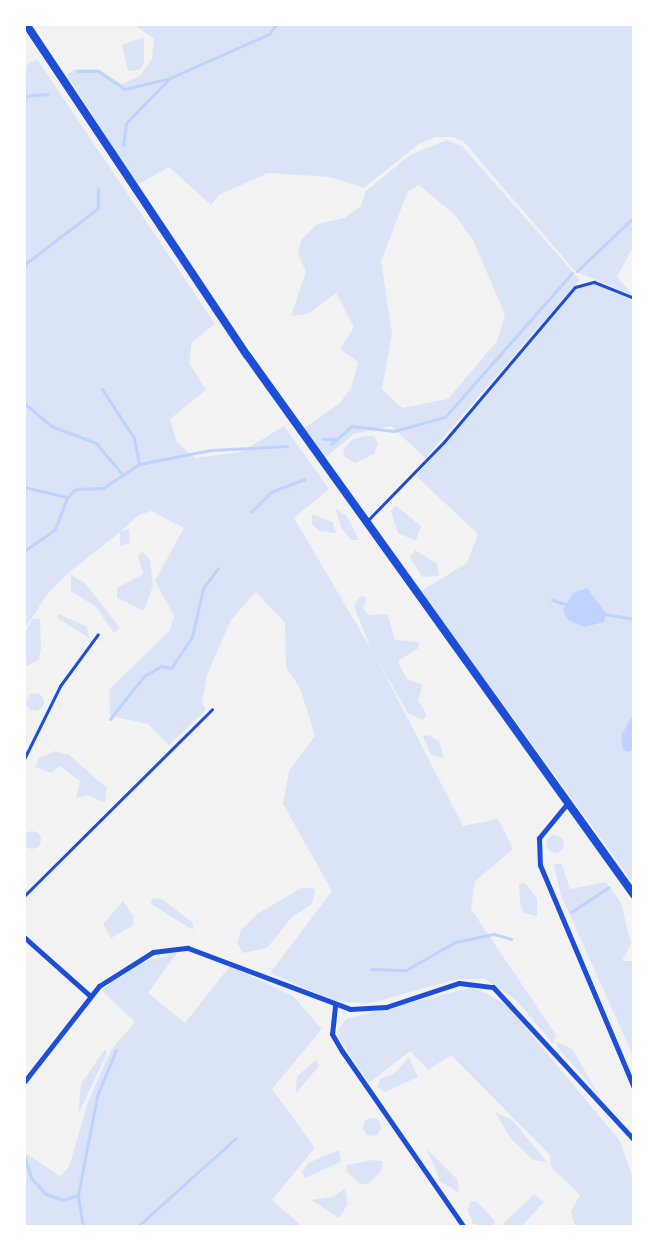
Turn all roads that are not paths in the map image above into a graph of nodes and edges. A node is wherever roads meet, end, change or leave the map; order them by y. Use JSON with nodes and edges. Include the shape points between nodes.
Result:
{"nodes":[{"id":1,"x":26,"y":24,"type":"edge"},
{"id":2,"x":634,"y":298,"type":"edge"},
{"id":3,"x":364,"y":523,"type":"junction"},
{"id":4,"x":98,"y":634,"type":"dead end"},
{"id":5,"x":212,"y":709,"type":"dead end"},
{"id":6,"x":24,"y":759,"type":"edge"},
{"id":7,"x":566,"y":805,"type":"junction"},
{"id":8,"x":634,"y":895,"type":"edge"},
{"id":9,"x":24,"y":896,"type":"edge"},
{"id":10,"x":24,"y":937,"type":"edge"},
{"id":11,"x":89,"y":995,"type":"junction"},
{"id":12,"x":335,"y":1006,"type":"junction"},
{"id":13,"x":24,"y":1082,"type":"edge"},
{"id":14,"x":634,"y":1088,"type":"edge"},
{"id":15,"x":634,"y":1140,"type":"edge"},
{"id":16,"x":464,"y":1227,"type":"edge"}],
"edges":[{"from":1,"to":3,"type":"main road"},
{"from":2,"to":3,"type":"lane","via":[[594,282],[575,287],[443,443]]},
{"from":3,"to":7,"type":"main road"},
{"from":4,"to":6,"type":"lane","via":[[60,686]]},
{"from":5,"to":9,"type":"lane"},
{"from":7,"to":8,"type":"main road"},
{"from":7,"to":14,"type":"street","via":[[539,838],[540,865]]},
{"from":10,"to":11,"type":"street"},
{"from":11,"to":12,"type":"street","via":[[142,957],[188,948]]},
{"from":11,"to":13,"type":"street"},
{"from":12,"to":15,"type":"street","via":[[386,1007],[459,983],[493,987]]},
{"from":12,"to":16,"type":"street","via":[[332,1034]]}]}
